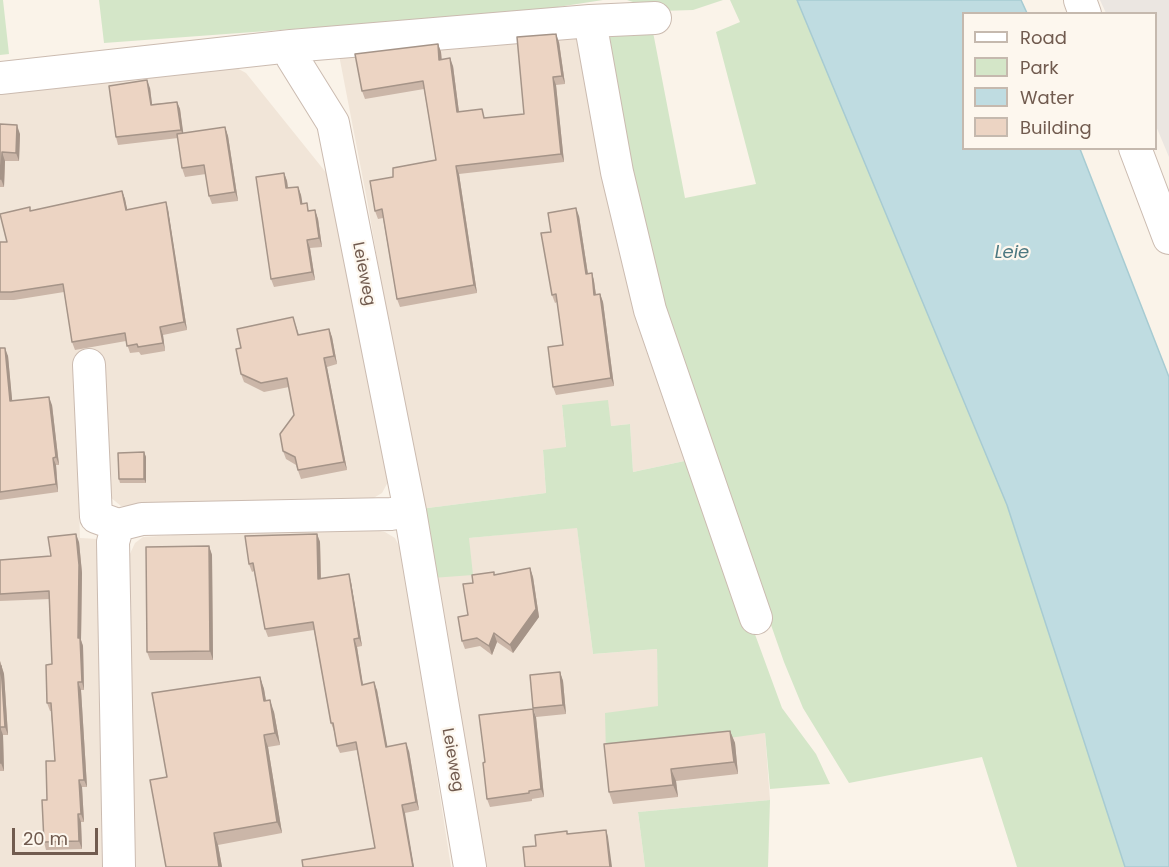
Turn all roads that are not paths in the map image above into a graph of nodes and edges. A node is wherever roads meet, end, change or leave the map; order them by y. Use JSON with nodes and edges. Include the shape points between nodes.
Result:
{"nodes":[{"id":1,"x":655,"y":18,"type":"dead end"},
{"id":2,"x":590,"y":21,"type":"junction"},
{"id":3,"x":291,"y":46,"type":"junction"},
{"id":4,"x":0,"y":78,"type":"edge"},
{"id":5,"x":1137,"y":150,"type":"edge"},
{"id":6,"x":1169,"y":238,"type":"edge"},
{"id":7,"x":89,"y":365,"type":"dead end"},
{"id":8,"x":410,"y":511,"type":"junction"},
{"id":9,"x":117,"y":525,"type":"junction"},
{"id":10,"x":756,"y":618,"type":"dead end"},
{"id":11,"x":118,"y":867,"type":"edge"},
{"id":12,"x":470,"y":867,"type":"edge"}],
"edges":[{"from":1,"to":2,"type":"street"},
{"from":2,"to":3,"type":"street"},
{"from":2,"to":10,"type":"street","via":[[617,172],[650,310]]},
{"from":3,"to":4,"type":"street"},
{"from":3,"to":8,"type":"street","name":"Leieweg","via":[[292,57],[333,123]]},
{"from":5,"to":6,"type":"street"},
{"from":7,"to":9,"type":"street","via":[[96,517]]},
{"from":8,"to":9,"type":"street","via":[[142,519]]},
{"from":8,"to":12,"type":"street","name":"Leieweg"},
{"from":9,"to":11,"type":"street","via":[[113,542]]}]}
